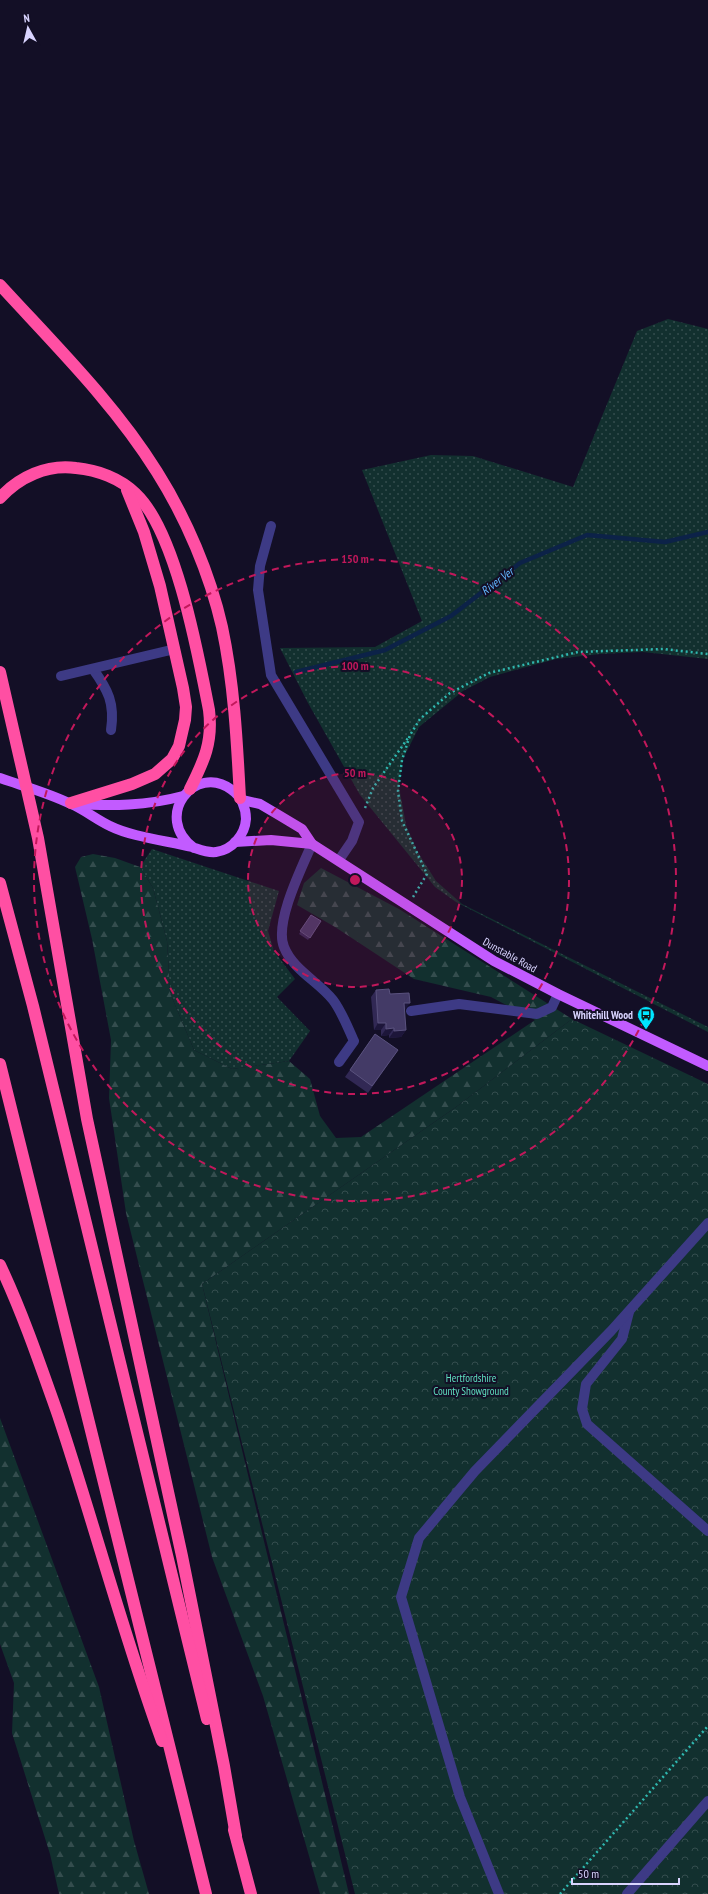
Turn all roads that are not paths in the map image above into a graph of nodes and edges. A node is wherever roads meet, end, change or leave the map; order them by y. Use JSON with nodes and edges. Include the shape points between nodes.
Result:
{"nodes":[{"id":1,"x":0,"y":285,"type":"edge"},
{"id":2,"x":122,"y":483,"type":"junction"},
{"id":3,"x":0,"y":498,"type":"edge"},
{"id":4,"x":271,"y":526,"type":"dead end"},
{"id":5,"x":175,"y":649,"type":"junction"},
{"id":6,"x":93,"y":669,"type":"junction"},
{"id":7,"x":0,"y":672,"type":"edge"},
{"id":8,"x":61,"y":676,"type":"dead end"},
{"id":9,"x":112,"y":730,"type":"dead end"},
{"id":10,"x":0,"y":778,"type":"edge"},
{"id":11,"x":187,"y":792,"type":"junction"},
{"id":12,"x":241,"y":799,"type":"junction"},
{"id":13,"x":70,"y":803,"type":"junction"},
{"id":14,"x":235,"y":842,"type":"junction"},
{"id":15,"x":312,"y":844,"type":"junction"},
{"id":16,"x":194,"y":848,"type":"junction"},
{"id":17,"x":339,"y":860,"type":"junction"},
{"id":18,"x":0,"y":883,"type":"edge"},
{"id":19,"x":558,"y":994,"type":"junction"},
{"id":20,"x":411,"y":1011,"type":"edge"},
{"id":21,"x":339,"y":1062,"type":"dead end"},
{"id":22,"x":0,"y":1064,"type":"edge"},
{"id":23,"x":708,"y":1066,"type":"edge"},
{"id":24,"x":708,"y":1223,"type":"edge"},
{"id":25,"x":0,"y":1265,"type":"edge"},
{"id":26,"x":629,"y":1310,"type":"junction"},
{"id":27,"x":708,"y":1531,"type":"edge"},
{"id":28,"x":708,"y":1801,"type":"edge"},
{"id":29,"x":185,"y":1805,"type":"junction"},
{"id":30,"x":236,"y":1836,"type":"junction"},
{"id":31,"x":206,"y":1894,"type":"edge"},
{"id":32,"x":251,"y":1894,"type":"edge"},
{"id":33,"x":499,"y":1894,"type":"edge"},
{"id":34,"x":626,"y":1894,"type":"edge"}],
"edges":[{"from":1,"to":12,"type":"highway","via":[[91,385],[129,433],[157,471],[184,523],[205,571],[222,627],[231,685]]},
{"from":2,"to":3,"type":"highway","via":[[90,470],[53,468],[23,479]]},
{"from":2,"to":5,"type":"highway","via":[[131,497],[144,532]]},
{"from":2,"to":11,"type":"highway","via":[[148,507],[165,544],[182,593],[210,717],[206,757]]},
{"from":4,"to":17,"type":"lane","via":[[260,566],[258,590],[271,675],[359,822],[352,841]]},
{"from":5,"to":6,"type":"lane"},
{"from":5,"to":13,"type":"highway","via":[[186,712],[179,746],[172,759],[145,779]]},
{"from":6,"to":8,"type":"lane"},
{"from":6,"to":9,"type":"lane","via":[[106,687],[111,701]]},
{"from":7,"to":30,"type":"highway","via":[[38,838],[87,1119],[182,1556]]},
{"from":10,"to":13,"type":"main road"},
{"from":11,"to":12,"type":"main road","via":[[208,782],[231,789]]},
{"from":11,"to":13,"type":"main road","via":[[161,802],[136,805]]},
{"from":11,"to":16,"type":"main road","via":[[176,810],[177,825],[182,837]]},
{"from":12,"to":14,"type":"main road","via":[[245,809],[245,824]]},
{"from":12,"to":15,"type":"main road","name":"Dunstable Road","via":[[260,804],[296,825],[302,829]]},
{"from":13,"to":16,"type":"main road","via":[[112,827]]},
{"from":14,"to":15,"type":"main road","name":"Dunstable Road","via":[[271,840]]},
{"from":14,"to":16,"type":"main road","via":[[227,849],[216,852]]},
{"from":15,"to":17,"type":"main road","name":"Dunstable Road"},
{"from":15,"to":21,"type":"lane","via":[[292,890],[282,935],[283,946],[290,958],[334,1001],[354,1041]]},
{"from":17,"to":19,"type":"main road","name":"Dunstable Road","via":[[443,930],[494,961]]},
{"from":18,"to":30,"type":"highway","via":[[33,1006]]},
{"from":19,"to":20,"type":"lane","via":[[552,1007],[537,1014],[459,1004]]},
{"from":19,"to":23,"type":"main road","name":"Dunstable Road"},
{"from":22,"to":29,"type":"highway"},
{"from":24,"to":26,"type":"lane"},
{"from":25,"to":29,"type":"highway","via":[[19,1306],[43,1371],[146,1696]]},
{"from":26,"to":27,"type":"lane","via":[[622,1339],[586,1384],[582,1409],[587,1424]]},
{"from":26,"to":33,"type":"lane","via":[[475,1471],[419,1538],[401,1596],[460,1798]]},
{"from":28,"to":34,"type":"lane"},
{"from":29,"to":31,"type":"highway"},
{"from":30,"to":32,"type":"highway"}]}
